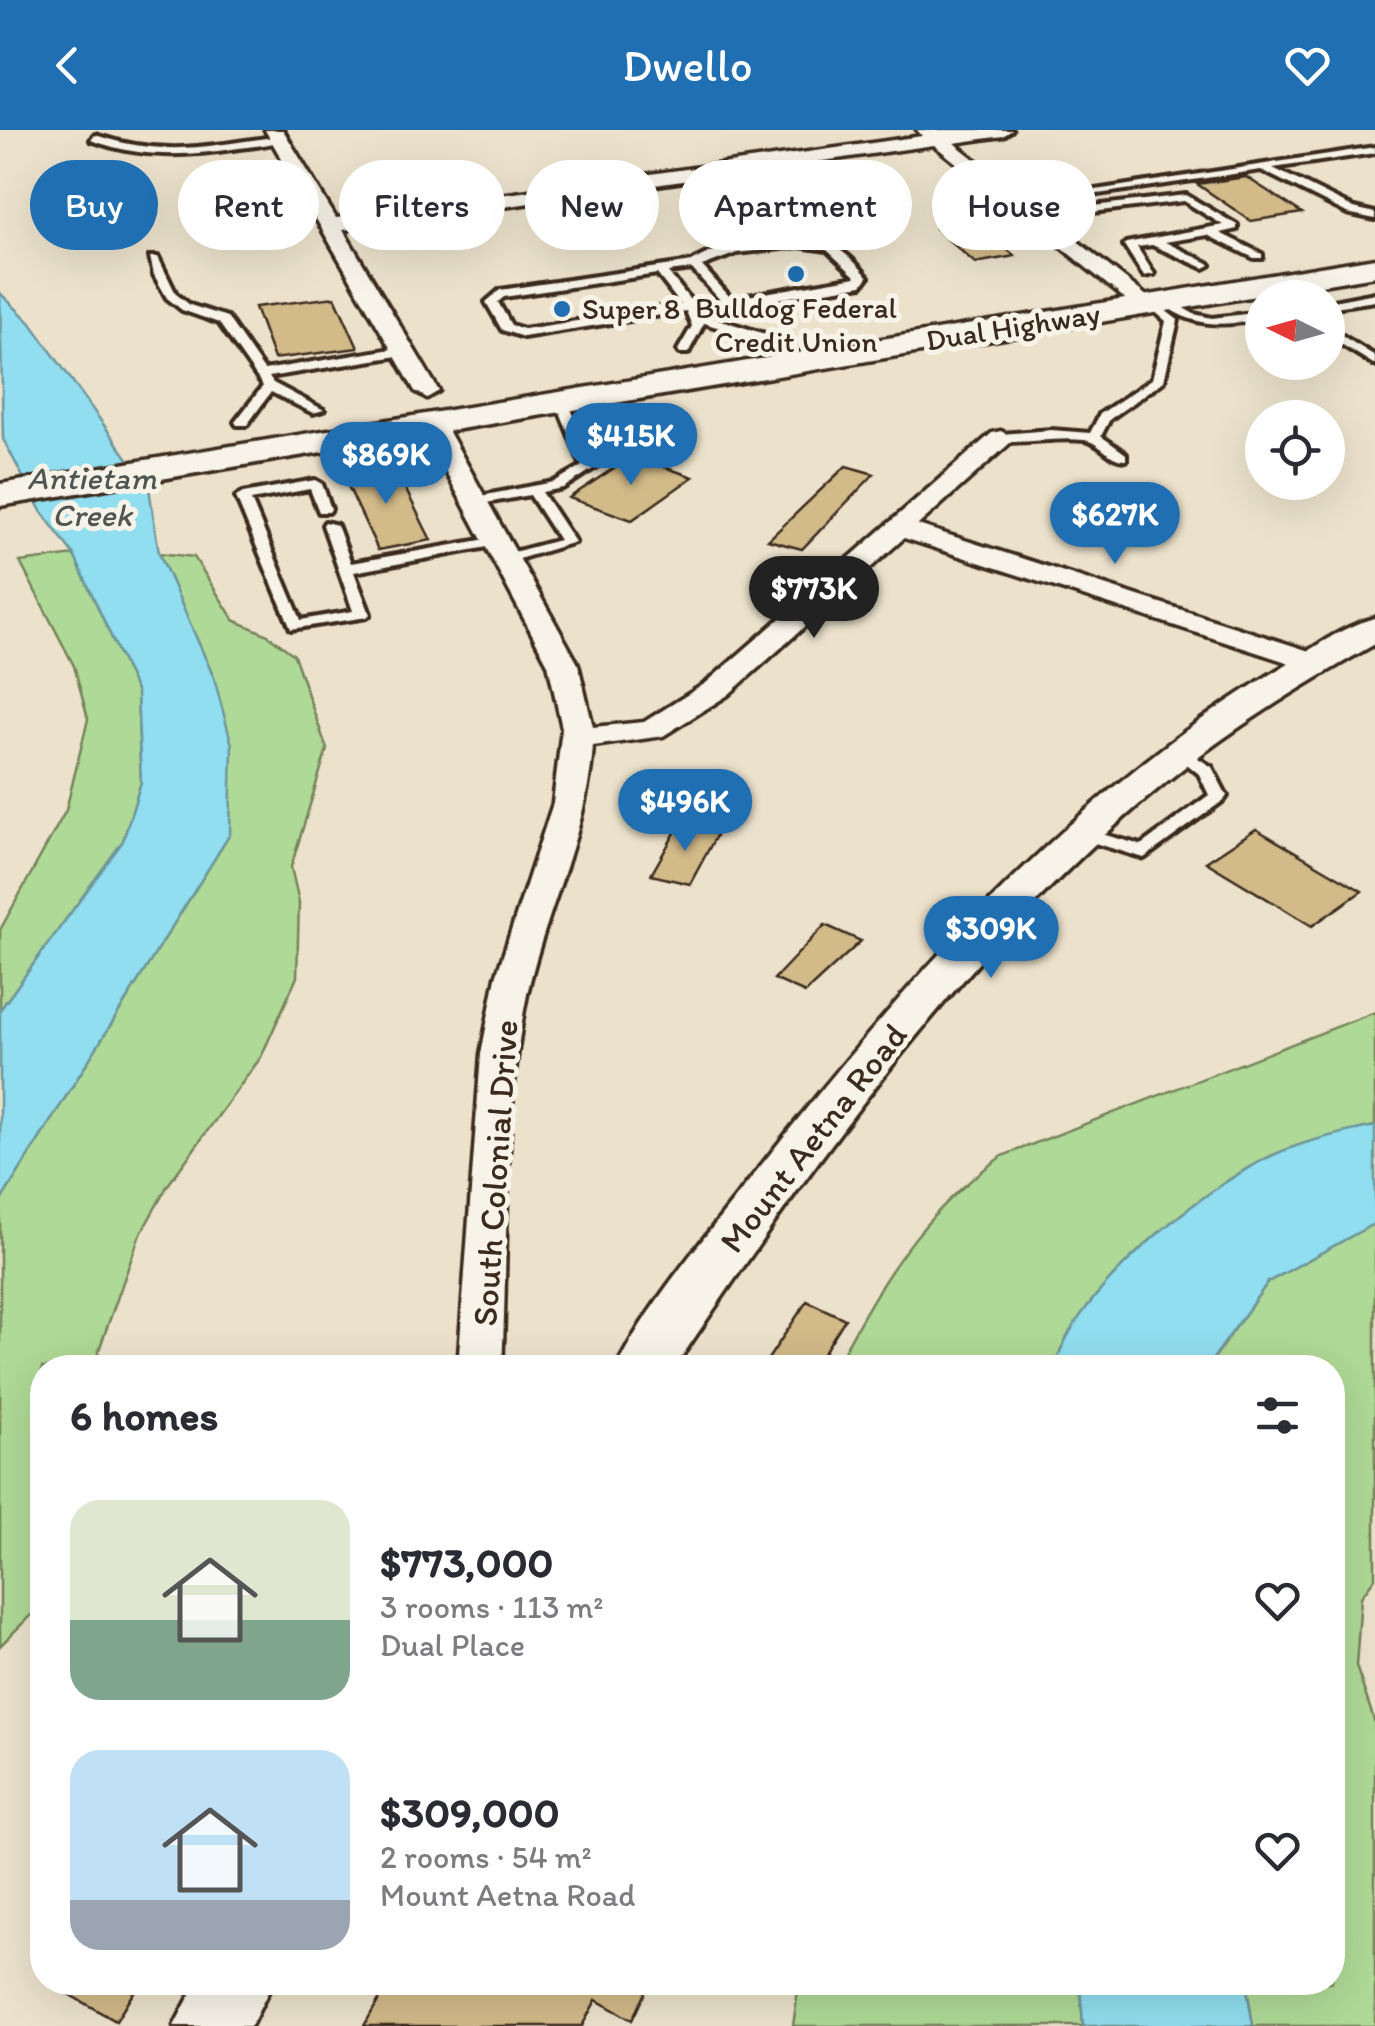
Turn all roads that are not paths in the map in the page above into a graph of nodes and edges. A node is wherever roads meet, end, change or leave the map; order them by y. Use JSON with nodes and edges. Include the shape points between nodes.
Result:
{"nodes":[{"id":1,"x":1003,"y":130,"type":"edge"},
{"id":2,"x":277,"y":134,"type":"edge"},
{"id":3,"x":932,"y":135,"type":"edge"},
{"id":4,"x":95,"y":138,"type":"dead end"},
{"id":5,"x":1375,"y":150,"type":"edge"},
{"id":6,"x":963,"y":160,"type":"edge"},
{"id":7,"x":1262,"y":166,"type":"junction"},
{"id":8,"x":1096,"y":196,"type":"edge"},
{"id":9,"x":1096,"y":204,"type":"edge"},
{"id":10,"x":1375,"y":216,"type":"edge"},
{"id":11,"x":332,"y":226,"type":"junction"},
{"id":12,"x":1375,"y":237,"type":"edge"},
{"id":13,"x":1207,"y":249,"type":"junction"},
{"id":14,"x":1095,"y":250,"type":"edge"},
{"id":15,"x":154,"y":259,"type":"dead end"},
{"id":16,"x":695,"y":265,"type":"junction"},
{"id":17,"x":660,"y":270,"type":"junction"},
{"id":18,"x":1371,"y":276,"type":"edge"},
{"id":19,"x":1145,"y":279,"type":"junction"},
{"id":20,"x":1250,"y":280,"type":"edge"},
{"id":21,"x":1282,"y":280,"type":"edge"},
{"id":22,"x":1337,"y":280,"type":"edge"},
{"id":23,"x":1245,"y":288,"type":"edge"},
{"id":24,"x":1345,"y":294,"type":"edge"},
{"id":25,"x":693,"y":312,"type":"junction"},
{"id":26,"x":761,"y":337,"type":"junction"},
{"id":27,"x":1345,"y":342,"type":"edge"},
{"id":28,"x":684,"y":350,"type":"junction"},
{"id":29,"x":404,"y":351,"type":"junction"},
{"id":30,"x":1375,"y":361,"type":"edge"},
{"id":31,"x":265,"y":380,"type":"junction"},
{"id":32,"x":562,"y":402,"type":"junction"},
{"id":33,"x":430,"y":407,"type":"junction"},
{"id":34,"x":318,"y":410,"type":"junction"},
{"id":35,"x":242,"y":422,"type":"junction"},
{"id":36,"x":1094,"y":437,"type":"junction"},
{"id":37,"x":1002,"y":438,"type":"joint"},
{"id":38,"x":171,"y":451,"type":"junction"},
{"id":39,"x":1121,"y":457,"type":"dead end"},
{"id":40,"x":0,"y":462,"type":"edge"},
{"id":41,"x":532,"y":490,"type":"junction"},
{"id":42,"x":0,"y":495,"type":"edge"},
{"id":43,"x":475,"y":501,"type":"junction"},
{"id":44,"x":324,"y":510,"type":"dead end"},
{"id":45,"x":330,"y":526,"type":"dead end"},
{"id":46,"x":896,"y":527,"type":"junction"},
{"id":47,"x":502,"y":549,"type":"junction"},
{"id":48,"x":344,"y":569,"type":"junction"},
{"id":49,"x":1375,"y":629,"type":"edge"},
{"id":50,"x":1315,"y":662,"type":"junction"},
{"id":51,"x":578,"y":738,"type":"junction"},
{"id":52,"x":1179,"y":751,"type":"junction"},
{"id":53,"x":1084,"y":834,"type":"junction"},
{"id":54,"x":481,"y":1355,"type":"edge"},
{"id":55,"x":652,"y":1355,"type":"edge"},
{"id":56,"x":230,"y":1995,"type":"edge"},
{"id":57,"x":210,"y":2026,"type":"edge"}],
"edges":[{"from":1,"to":3,"type":"street"},
{"from":2,"to":4,"type":"lane","via":[[160,153]]},
{"from":2,"to":11,"type":"street","name":"South Colonial Drive"},
{"from":3,"to":6,"type":"street"},
{"from":3,"to":11,"type":"street"},
{"from":5,"to":7,"type":"lane"},
{"from":7,"to":8,"type":"lane"},
{"from":7,"to":10,"type":"lane","via":[[1351,211]]},
{"from":9,"to":13,"type":"lane","via":[[1186,198],[1233,227]]},
{"from":11,"to":29,"type":"street","name":"South Colonial Drive"},
{"from":12,"to":21,"type":"main road","name":"Dual Highway"},
{"from":13,"to":19,"type":"main road","name":"Dual Highway"},
{"from":13,"to":20,"type":"main road","name":"Dual Highway"},
{"from":14,"to":19,"type":"street"},
{"from":15,"to":31,"type":"lane","via":[[176,305],[230,326]]},
{"from":16,"to":16,"type":"lane","via":[[731,302],[858,283],[862,277],[838,253],[814,242],[708,256]]},
{"from":16,"to":17,"type":"lane"},
{"from":17,"to":25,"type":"lane"},
{"from":17,"to":25,"type":"lane","via":[[500,294],[492,302],[506,327],[523,333]]},
{"from":18,"to":22,"type":"main road","name":"Dual Highway"},
{"from":18,"to":24,"type":"lane"},
{"from":19,"to":23,"type":"main road","name":"Dual Highway"},
{"from":19,"to":26,"type":"main road","name":"Dual Highway"},
{"from":19,"to":32,"type":"main road","name":"Dual Highway"},
{"from":19,"to":36,"type":"lane","via":[[1172,320],[1158,382],[1105,416]]},
{"from":25,"to":26,"type":"lane"},
{"from":25,"to":28,"type":"lane","via":[[698,326]]},
{"from":26,"to":28,"type":"main road","name":"Dual Highway"},
{"from":27,"to":30,"type":"lane"},
{"from":28,"to":33,"type":"main road","name":"Dual Highway"},
{"from":29,"to":31,"type":"lane"},
{"from":29,"to":33,"type":"street","name":"South Colonial Drive"},
{"from":31,"to":34,"type":"lane"},
{"from":31,"to":35,"type":"lane"},
{"from":32,"to":33,"type":"main road","name":"Dual Highway"},
{"from":32,"to":41,"type":"lane","via":[[588,467]]},
{"from":33,"to":34,"type":"main road","name":"Dual Highway"},
{"from":33,"to":38,"type":"main road","name":"Dual Highway"},
{"from":33,"to":43,"type":"street","name":"South Colonial Drive"},
{"from":34,"to":35,"type":"main road","name":"Dual Highway"},
{"from":35,"to":38,"type":"main road","name":"Dual Highway"},
{"from":36,"to":37,"type":"lane"},
{"from":36,"to":39,"type":"lane"},
{"from":37,"to":46,"type":"street"},
{"from":38,"to":40,"type":"main road","name":"Dual Highway"},
{"from":38,"to":42,"type":"main road","name":"Dual Highway"},
{"from":41,"to":43,"type":"lane"},
{"from":41,"to":47,"type":"lane","via":[[568,542]]},
{"from":43,"to":47,"type":"street","name":"South Colonial Drive"},
{"from":44,"to":48,"type":"lane","via":[[315,484],[243,497],[296,626],[362,614]]},
{"from":45,"to":48,"type":"lane"},
{"from":46,"to":50,"type":"street"},
{"from":46,"to":51,"type":"street","via":[[678,717],[652,730]]},
{"from":47,"to":48,"type":"lane"},
{"from":47,"to":51,"type":"street","name":"South Colonial Drive","via":[[564,664]]},
{"from":49,"to":50,"type":"street","name":"Mount Aetna Road"},
{"from":50,"to":52,"type":"street","name":"Mount Aetna Road"},
{"from":51,"to":54,"type":"street","name":"South Colonial Drive","via":[[567,804],[506,1012]]},
{"from":52,"to":53,"type":"street","name":"Mount Aetna Road"},
{"from":52,"to":53,"type":"lane","via":[[1206,771],[1218,796],[1144,852]]},
{"from":53,"to":55,"type":"street","name":"Mount Aetna Road","via":[[924,999],[815,1129]]},
{"from":56,"to":57,"type":"street"}]}
